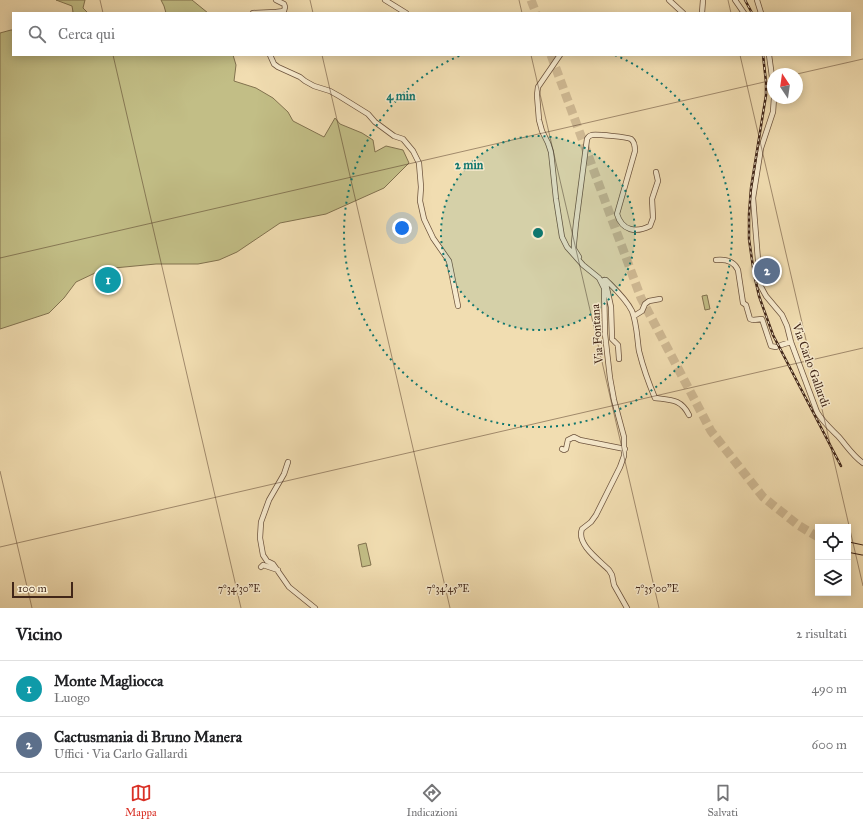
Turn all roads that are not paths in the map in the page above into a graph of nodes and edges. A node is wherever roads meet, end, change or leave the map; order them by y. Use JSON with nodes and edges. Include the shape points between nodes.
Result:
{"nodes":[{"id":1,"x":276,"y":0,"type":"edge"},
{"id":2,"x":385,"y":0,"type":"edge"},
{"id":3,"x":669,"y":0,"type":"edge"},
{"id":4,"x":703,"y":0,"type":"edge"},
{"id":5,"x":735,"y":0,"type":"edge"},
{"id":6,"x":757,"y":0,"type":"edge"},
{"id":7,"x":276,"y":12,"type":"edge"},
{"id":8,"x":404,"y":12,"type":"edge"},
{"id":9,"x":682,"y":12,"type":"edge"},
{"id":10,"x":702,"y":12,"type":"edge"},
{"id":11,"x":743,"y":12,"type":"edge"},
{"id":12,"x":761,"y":12,"type":"edge"},
{"id":13,"x":270,"y":56,"type":"edge"},
{"id":14,"x":559,"y":56,"type":"edge"},
{"id":15,"x":769,"y":56,"type":"edge"},
{"id":16,"x":771,"y":68,"type":"edge"},
{"id":17,"x":774,"y":104,"type":"edge"},
{"id":18,"x":656,"y":172,"type":"dead end"},
{"id":19,"x":716,"y":260,"type":"dead end"},
{"id":20,"x":592,"y":271,"type":"junction"},
{"id":21,"x":603,"y":280,"type":"junction"},
{"id":22,"x":660,"y":300,"type":"dead end"},
{"id":23,"x":458,"y":306,"type":"dead end"},
{"id":24,"x":634,"y":316,"type":"junction"},
{"id":25,"x":791,"y":342,"type":"junction"},
{"id":26,"x":781,"y":344,"type":"dead end"},
{"id":27,"x":776,"y":347,"type":"dead end"},
{"id":28,"x":619,"y":359,"type":"dead end"},
{"id":29,"x":689,"y":415,"type":"dead end"},
{"id":30,"x":562,"y":448,"type":"dead end"},
{"id":31,"x":625,"y":449,"type":"junction"},
{"id":32,"x":288,"y":462,"type":"dead end"},
{"id":33,"x":863,"y":463,"type":"edge"},
{"id":34,"x":851,"y":548,"type":"edge"},
{"id":35,"x":863,"y":550,"type":"edge"},
{"id":36,"x":261,"y":566,"type":"dead end"},
{"id":37,"x":278,"y":570,"type":"junction"},
{"id":38,"x":315,"y":608,"type":"edge"},
{"id":39,"x":627,"y":608,"type":"edge"}],
"edges":[{"from":1,"to":7,"type":"street","via":[[285,7],[284,11]]},
{"from":2,"to":8,"type":"street"},
{"from":3,"to":9,"type":"street"},
{"from":4,"to":10,"type":"street"},
{"from":5,"to":11,"type":"street"},
{"from":6,"to":12,"type":"street"},
{"from":13,"to":23,"type":"street","via":[[278,67],[314,86],[330,91],[368,114],[385,130],[403,139],[413,151],[419,163],[420,201],[424,219],[449,261]]},
{"from":14,"to":20,"type":"street","via":[[538,87],[538,120],[550,152],[562,237],[567,247]]},
{"from":15,"to":16,"type":"street"},
{"from":17,"to":25,"type":"street","name":"Via Carlo Gallardi","via":[[759,160],[753,198],[760,285],[782,314]]},
{"from":18,"to":20,"type":"street","via":[[658,181],[652,199],[653,218],[650,226],[635,230],[624,227],[617,214],[634,151],[633,142],[630,139],[592,135],[587,139],[574,249]]},
{"from":19,"to":27,"type":"street","via":[[726,259],[736,265],[743,303],[750,318],[762,319],[771,346]]},
{"from":20,"to":21,"type":"street"},
{"from":21,"to":24,"type":"street","via":[[625,300]]},
{"from":21,"to":28,"type":"street","via":[[611,307],[612,339],[618,345]]},
{"from":21,"to":31,"type":"street","name":"Via Fontana","via":[[610,378]]},
{"from":22,"to":24,"type":"street","via":[[649,301],[642,311]]},
{"from":24,"to":29,"type":"street","via":[[640,353],[656,398],[681,403]]},
{"from":25,"to":26,"type":"street"},
{"from":25,"to":33,"type":"street","name":"Via Carlo Gallardi","via":[[822,421],[849,452]]},
{"from":30,"to":31,"type":"street","via":[[566,449],[568,440],[574,437]]},
{"from":31,"to":39,"type":"street","name":"Via Fontana","via":[[620,467],[596,515],[582,529],[580,536],[585,546],[609,570]]},
{"from":32,"to":37,"type":"street","via":[[261,522],[263,555]]},
{"from":34,"to":35,"type":"highway"},
{"from":36,"to":37,"type":"street"},
{"from":37,"to":38,"type":"street","via":[[289,587]]}]}
